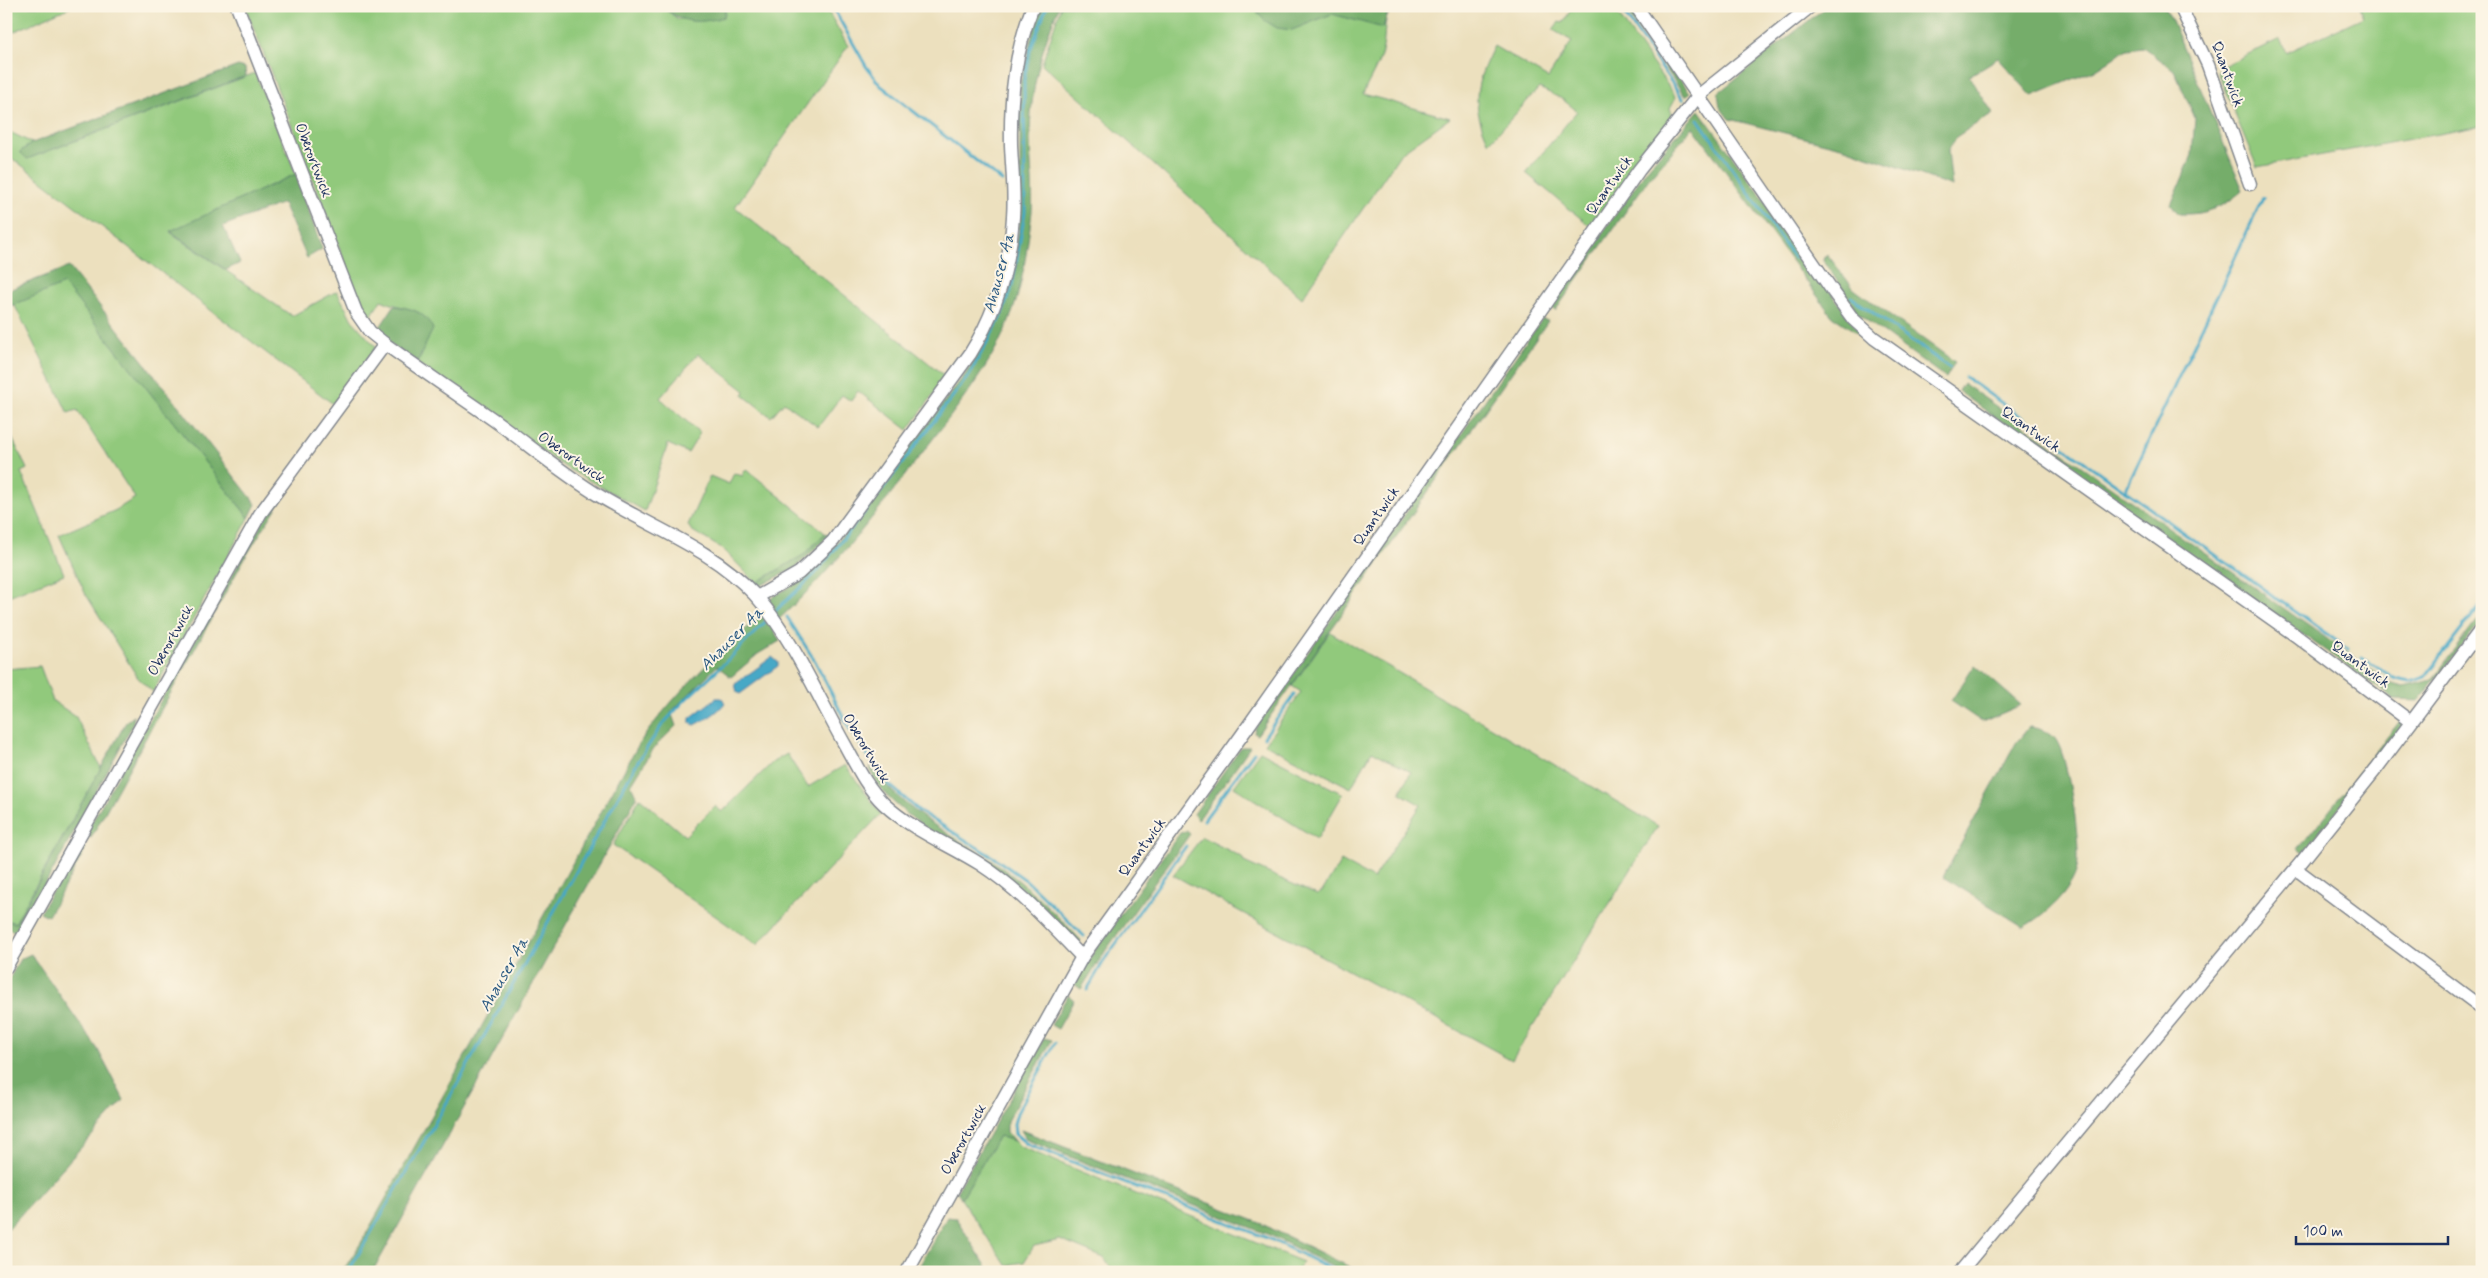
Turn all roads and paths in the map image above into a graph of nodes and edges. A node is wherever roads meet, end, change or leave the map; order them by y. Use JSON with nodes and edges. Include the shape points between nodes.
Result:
{"nodes":[{"id":1,"x":237,"y":6,"type":"edge"},
{"id":2,"x":1033,"y":6,"type":"edge"},
{"id":3,"x":1636,"y":6,"type":"edge"},
{"id":4,"x":1811,"y":6,"type":"edge"},
{"id":5,"x":2180,"y":6,"type":"edge"},
{"id":6,"x":1698,"y":96,"type":"junction"},
{"id":7,"x":2250,"y":184,"type":"dead end"},
{"id":8,"x":385,"y":344,"type":"junction"},
{"id":9,"x":757,"y":597,"type":"junction"},
{"id":10,"x":2482,"y":628,"type":"edge"},
{"id":11,"x":2411,"y":722,"type":"junction"},
{"id":12,"x":2296,"y":869,"type":"junction"},
{"id":13,"x":1082,"y":957,"type":"junction"},
{"id":14,"x":6,"y":967,"type":"edge"},
{"id":15,"x":2482,"y":1008,"type":"edge"},
{"id":16,"x":907,"y":1272,"type":"edge"},
{"id":17,"x":1960,"y":1272,"type":"edge"}],
"edges":[{"from":1,"to":8,"type":"street","name":"Oberortwick","via":[[356,312],[370,332]]},
{"from":2,"to":9,"type":"street","via":[[1022,32],[1013,80],[1011,245],[1004,279],[983,333],[833,541],[799,573]]},
{"from":3,"to":6,"type":"street","name":"Quantwick"},
{"from":4,"to":6,"type":"street","name":"Quantwick"},
{"from":5,"to":7,"type":"street","name":"Quantwick","via":[[2208,64]]},
{"from":6,"to":11,"type":"street","name":"Quantwick","via":[[1834,293],[1853,319],[1874,338],[2294,635]]},
{"from":6,"to":13,"type":"street","name":"Quantwick","via":[[1639,170]]},
{"from":8,"to":9,"type":"street","name":"Oberortwick","via":[[566,474],[632,515],[721,563]]},
{"from":8,"to":14,"type":"street","name":"Oberortwick","via":[[260,514]]},
{"from":9,"to":13,"type":"street","name":"Oberortwick","via":[[777,624],[869,787],[883,804],[981,865],[1017,892]]},
{"from":10,"to":11,"type":"street"},
{"from":11,"to":12,"type":"street"},
{"from":12,"to":15,"type":"street"},
{"from":12,"to":17,"type":"street"},
{"from":13,"to":16,"type":"street","name":"Oberortwick"}]}
